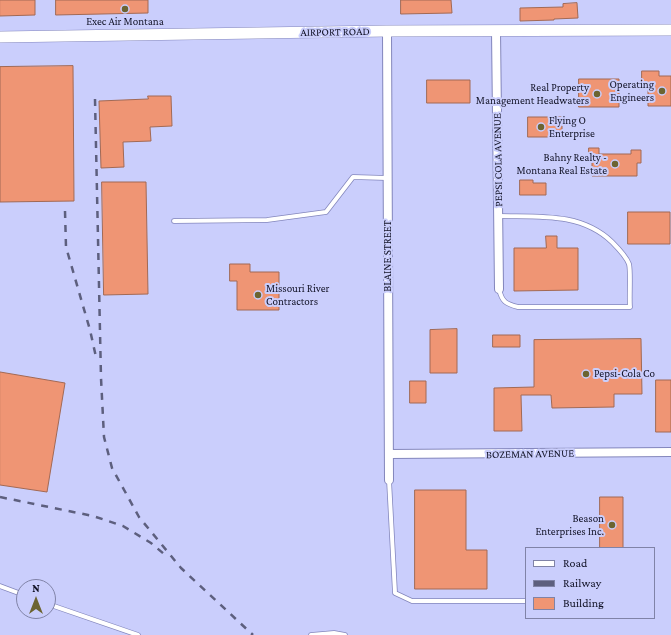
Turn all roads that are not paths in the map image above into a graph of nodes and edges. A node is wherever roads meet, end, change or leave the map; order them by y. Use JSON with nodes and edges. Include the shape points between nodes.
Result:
{"nodes":[{"id":1,"x":671,"y":30,"type":"edge"},
{"id":2,"x":387,"y":31,"type":"junction"},
{"id":3,"x":496,"y":31,"type":"junction"},
{"id":4,"x":0,"y":37,"type":"edge"},
{"id":5,"x":388,"y":178,"type":"junction"},
{"id":6,"x":499,"y":216,"type":"junction"},
{"id":7,"x":174,"y":220,"type":"dead end"},
{"id":8,"x":499,"y":289,"type":"joint"},
{"id":9,"x":671,"y":452,"type":"edge"},
{"id":10,"x":390,"y":454,"type":"junction"},
{"id":11,"x":390,"y":480,"type":"joint"},
{"id":12,"x":0,"y":586,"type":"edge"},
{"id":13,"x":16,"y":592,"type":"edge"},
{"id":14,"x":525,"y":602,"type":"dead end"},
{"id":15,"x":56,"y":607,"type":"edge"},
{"id":16,"x":138,"y":635,"type":"edge"},
{"id":17,"x":311,"y":635,"type":"edge"},
{"id":18,"x":345,"y":635,"type":"edge"}],
"edges":[{"from":1,"to":3,"type":"street","name":"AIRPORT ROAD"},
{"from":2,"to":3,"type":"street","name":"AIRPORT ROAD"},
{"from":2,"to":4,"type":"street","name":"AIRPORT ROAD"},
{"from":2,"to":5,"type":"street","name":"BLAINE STREET"},
{"from":3,"to":6,"type":"street","name":"PEPSI COLA AVENUE"},
{"from":5,"to":7,"type":"lane","via":[[353,177],[326,212],[267,220]]},
{"from":5,"to":10,"type":"street","name":"BLAINE STREET"},
{"from":6,"to":8,"type":"street","name":"PEPSI COLA AVENUE"},
{"from":6,"to":8,"type":"lane","via":[[554,217],[586,224],[604,234],[620,250],[629,264],[630,307],[518,308],[508,305],[501,298]]},
{"from":9,"to":10,"type":"street","name":"BOZEMAN AVENUE"},
{"from":10,"to":11,"type":"street","name":"BLAINE STREET"},
{"from":11,"to":14,"type":"lane","via":[[395,593],[412,601]]},
{"from":12,"to":13,"type":"lane"},
{"from":15,"to":16,"type":"lane"},
{"from":17,"to":18,"type":"lane"}]}
